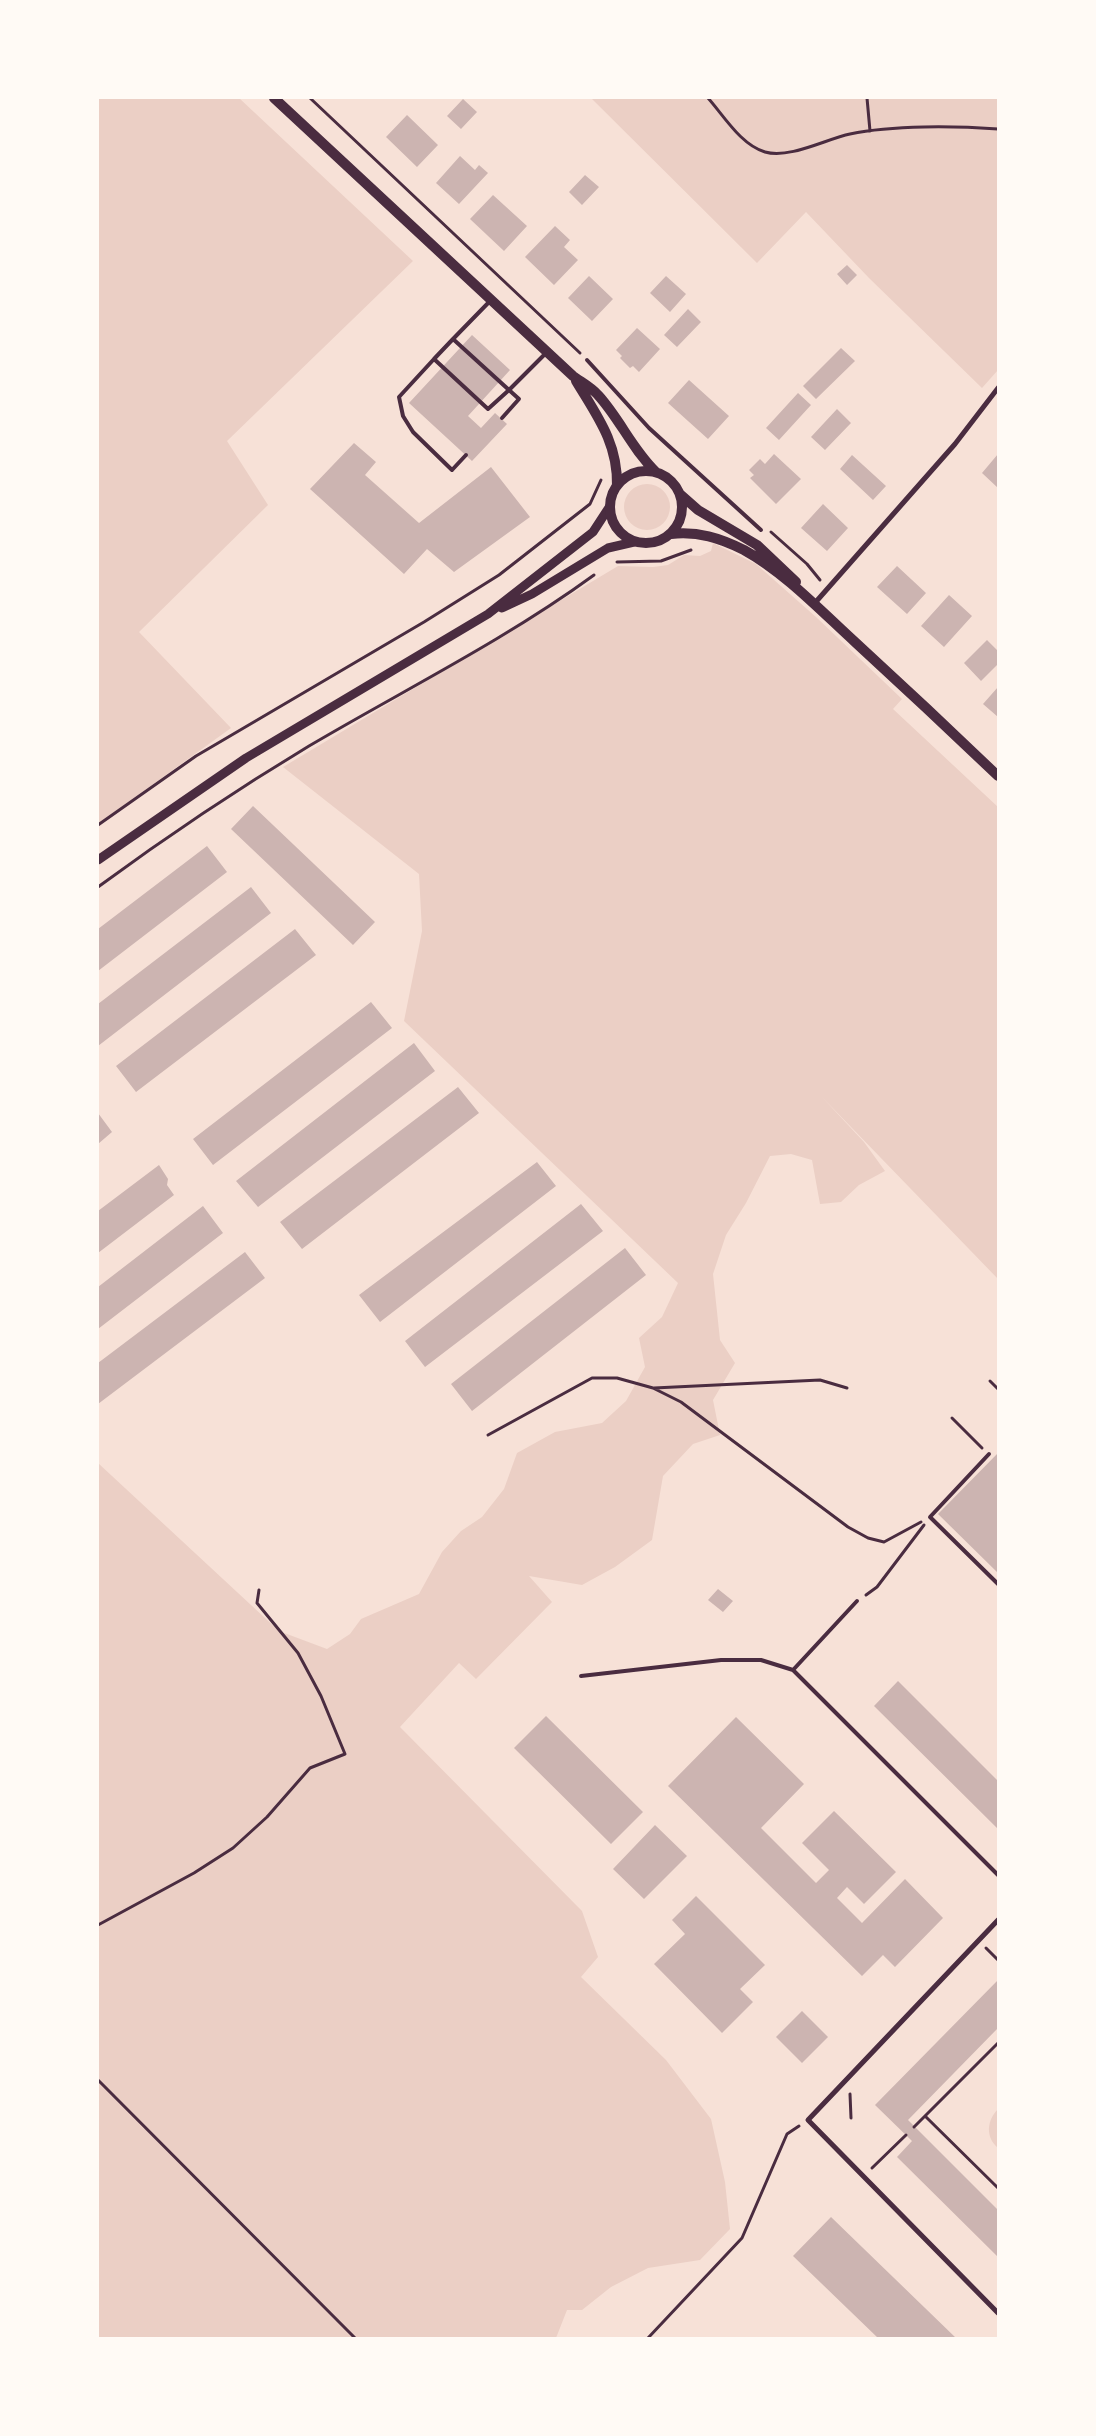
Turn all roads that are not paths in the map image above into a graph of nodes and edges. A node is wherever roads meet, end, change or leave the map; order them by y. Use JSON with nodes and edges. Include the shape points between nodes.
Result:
{"nodes":[{"id":1,"x":274,"y":98,"type":"edge"},
{"id":2,"x":491,"y":300,"type":"junction"},
{"id":3,"x":453,"y":339,"type":"junction"},
{"id":4,"x":546,"y":352,"type":"junction"},
{"id":5,"x":434,"y":359,"type":"junction"},
{"id":6,"x":587,"y":360,"type":"road end"},
{"id":7,"x":573,"y":376,"type":"junction"},
{"id":8,"x":998,"y":388,"type":"edge"},
{"id":9,"x":509,"y":390,"type":"junction"},
{"id":10,"x":502,"y":418,"type":"dead end"},
{"id":11,"x":466,"y":456,"type":"dead end"},
{"id":12,"x":656,"y":472,"type":"junction"},
{"id":13,"x":617,"y":486,"type":"junction"},
{"id":14,"x":681,"y":495,"type":"junction"},
{"id":15,"x":610,"y":506,"type":"junction"},
{"id":16,"x":761,"y":530,"type":"road end"},
{"id":17,"x":671,"y":534,"type":"junction"},
{"id":18,"x":634,"y":542,"type":"junction"},
{"id":19,"x":814,"y":604,"type":"junction"},
{"id":20,"x":488,"y":614,"type":"junction"},
{"id":21,"x":998,"y":776,"type":"edge"},
{"id":22,"x":98,"y":860,"type":"edge"},
{"id":23,"x":989,"y":1454,"type":"road end"},
{"id":24,"x":998,"y":1584,"type":"edge"},
{"id":25,"x":857,"y":1601,"type":"road end"},
{"id":26,"x":793,"y":1670,"type":"junction"},
{"id":27,"x":581,"y":1676,"type":"dead end"},
{"id":28,"x":998,"y":1875,"type":"edge"},
{"id":29,"x":998,"y":1920,"type":"edge"},
{"id":30,"x":998,"y":2313,"type":"edge"}],
"edges":[{"from":1,"to":2,"type":"main road"},
{"from":2,"to":3,"type":"lane"},
{"from":2,"to":4,"type":"main road"},
{"from":3,"to":5,"type":"lane"},
{"from":3,"to":9,"type":"lane"},
{"from":4,"to":7,"type":"main road"},
{"from":4,"to":9,"type":"lane"},
{"from":5,"to":9,"type":"lane","via":[[488,409]]},
{"from":5,"to":11,"type":"lane","via":[[399,397],[402,416],[418,437],[452,470]]},
{"from":6,"to":16,"type":"lane","via":[[649,428]]},
{"from":7,"to":12,"type":"main road","via":[[596,393],[634,448]]},
{"from":7,"to":13,"type":"main road","via":[[609,438],[616,460]]},
{"from":8,"to":19,"type":"street","via":[[955,444]]},
{"from":9,"to":10,"type":"lane","via":[[519,399]]},
{"from":12,"to":13,"type":"main road","via":[[634,473]]},
{"from":12,"to":14,"type":"main road","via":[[675,485]]},
{"from":13,"to":15,"type":"main road"},
{"from":14,"to":17,"type":"main road","via":[[682,518]]},
{"from":14,"to":19,"type":"main road","via":[[698,510],[757,544],[789,574]]},
{"from":15,"to":18,"type":"main road","via":[[616,527]]},
{"from":15,"to":20,"type":"street","via":[[593,532]]},
{"from":17,"to":18,"type":"main road","via":[[657,542]]},
{"from":17,"to":19,"type":"main road","via":[[698,533],[744,551],[764,563]]},
{"from":18,"to":20,"type":"street","via":[[608,548],[532,594]]},
{"from":19,"to":21,"type":"main road"},
{"from":20,"to":22,"type":"street","via":[[246,758]]},
{"from":23,"to":24,"type":"lane","via":[[930,1517]]},
{"from":25,"to":26,"type":"lane"},
{"from":26,"to":27,"type":"lane","via":[[761,1660],[721,1660]]},
{"from":26,"to":28,"type":"lane"},
{"from":29,"to":30,"type":"street","via":[[808,2120]]}]}
